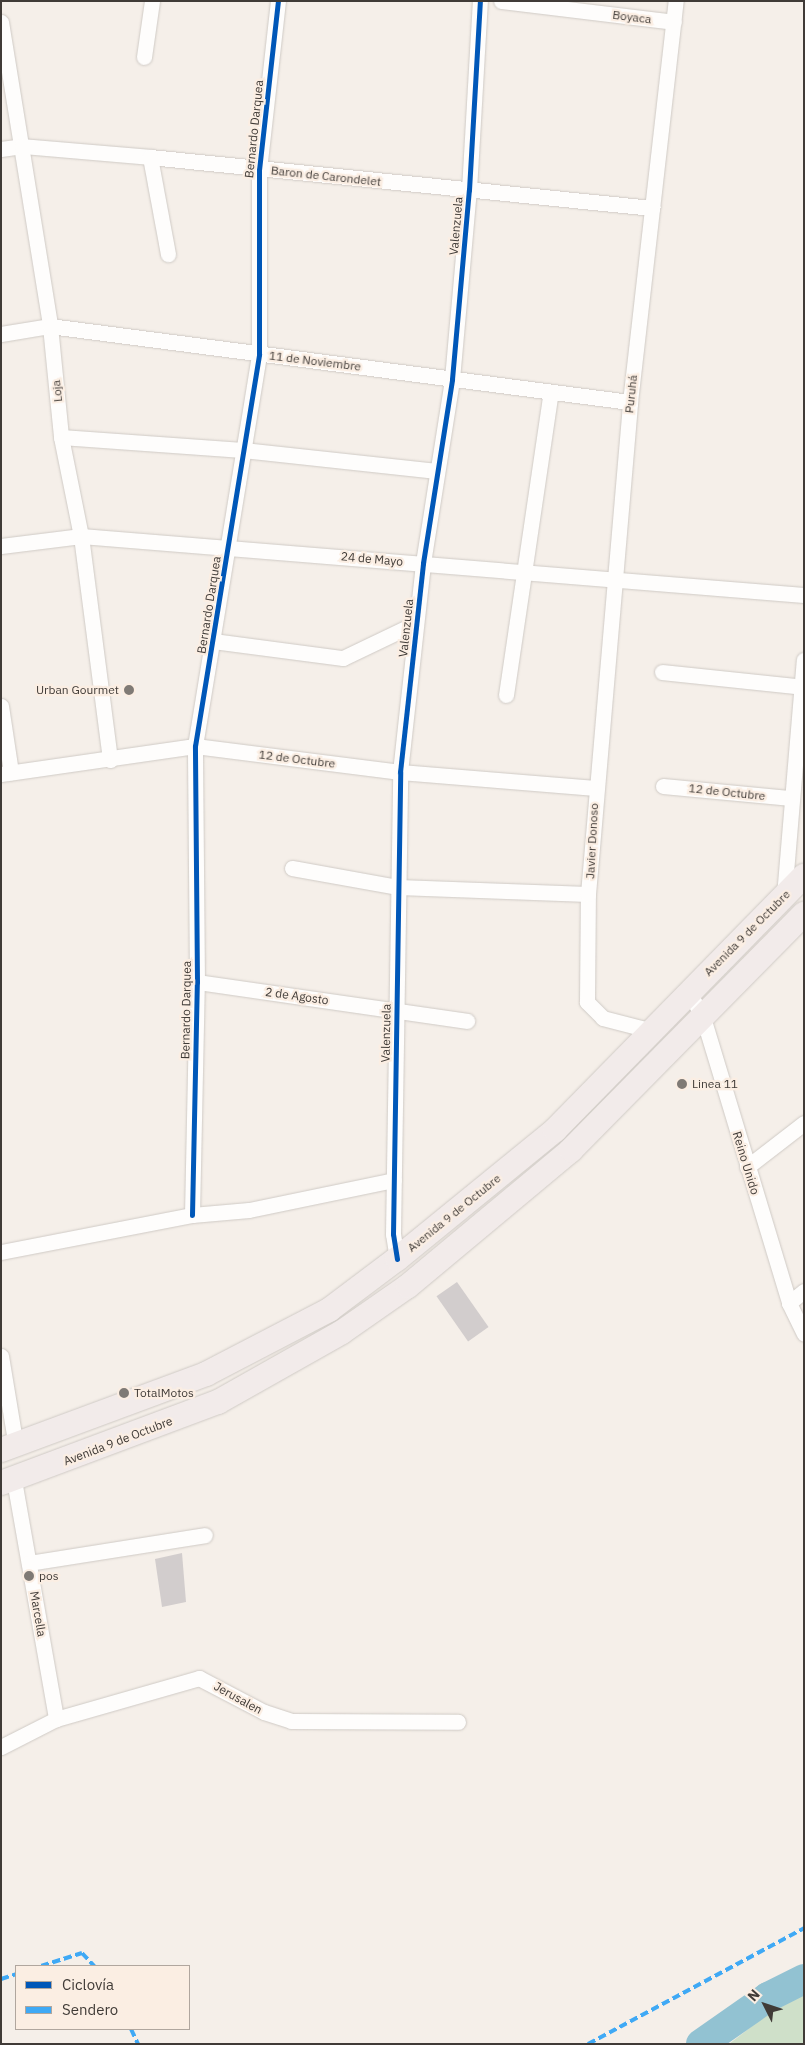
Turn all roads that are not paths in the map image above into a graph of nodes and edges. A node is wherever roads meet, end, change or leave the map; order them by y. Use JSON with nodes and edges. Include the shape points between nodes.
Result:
{"nodes":[{"id":1,"x":152,"y":1,"type":"edge"},
{"id":2,"x":278,"y":1,"type":"edge"},
{"id":3,"x":480,"y":1,"type":"edge"},
{"id":4,"x":501,"y":1,"type":"edge"},
{"id":5,"x":676,"y":1,"type":"edge"},
{"id":6,"x":1,"y":22,"type":"edge"},
{"id":7,"x":674,"y":22,"type":"junction"},
{"id":8,"x":144,"y":57,"type":"dead end"},
{"id":9,"x":22,"y":146,"type":"junction"},
{"id":10,"x":1,"y":149,"type":"edge"},
{"id":11,"x":150,"y":157,"type":"junction"},
{"id":12,"x":259,"y":170,"type":"junction"},
{"id":13,"x":469,"y":190,"type":"junction"},
{"id":14,"x":652,"y":208,"type":"junction"},
{"id":15,"x":168,"y":254,"type":"dead end"},
{"id":16,"x":50,"y":326,"type":"junction"},
{"id":17,"x":1,"y":334,"type":"edge"},
{"id":18,"x":259,"y":354,"type":"junction"},
{"id":19,"x":452,"y":379,"type":"junction"},
{"id":20,"x":551,"y":392,"type":"junction"},
{"id":21,"x":630,"y":402,"type":"junction"},
{"id":22,"x":62,"y":437,"type":"junction"},
{"id":23,"x":243,"y":450,"type":"junction"},
{"id":24,"x":437,"y":471,"type":"junction"},
{"id":25,"x":82,"y":536,"type":"junction"},
{"id":26,"x":1,"y":546,"type":"edge"},
{"id":27,"x":228,"y":547,"type":"junction"},
{"id":28,"x":423,"y":563,"type":"junction"},
{"id":29,"x":522,"y":571,"type":"junction"},
{"id":30,"x":616,"y":580,"type":"junction"},
{"id":31,"x":804,"y":595,"type":"edge"},
{"id":32,"x":416,"y":623,"type":"junction"},
{"id":33,"x":213,"y":641,"type":"junction"},
{"id":34,"x":804,"y":660,"type":"edge"},
{"id":35,"x":662,"y":672,"type":"dead end"},
{"id":36,"x":802,"y":686,"type":"edge"},
{"id":37,"x":506,"y":695,"type":"dead end"},
{"id":38,"x":1,"y":706,"type":"edge"},
{"id":39,"x":196,"y":746,"type":"junction"},
{"id":40,"x":110,"y":760,"type":"junction"},
{"id":41,"x":400,"y":772,"type":"junction"},
{"id":42,"x":6,"y":773,"type":"edge"},
{"id":43,"x":662,"y":786,"type":"dead end"},
{"id":44,"x":595,"y":788,"type":"junction"},
{"id":45,"x":791,"y":798,"type":"junction"},
{"id":46,"x":292,"y":868,"type":"dead end"},
{"id":47,"x":804,"y":876,"type":"edge"},
{"id":48,"x":398,"y":887,"type":"junction"},
{"id":49,"x":588,"y":894,"type":"junction"},
{"id":50,"x":784,"y":896,"type":"junction"},
{"id":51,"x":804,"y":914,"type":"edge"},
{"id":52,"x":197,"y":982,"type":"junction"},
{"id":53,"x":688,"y":992,"type":"junction"},
{"id":54,"x":397,"y":1010,"type":"junction"},
{"id":55,"x":702,"y":1014,"type":"junction"},
{"id":56,"x":467,"y":1021,"type":"dead end"},
{"id":57,"x":649,"y":1030,"type":"junction"},
{"id":58,"x":804,"y":1123,"type":"edge"},
{"id":59,"x":747,"y":1167,"type":"junction"},
{"id":60,"x":394,"y":1180,"type":"junction"},
{"id":61,"x":192,"y":1215,"type":"junction"},
{"id":62,"x":1,"y":1252,"type":"edge"},
{"id":63,"x":398,"y":1259,"type":"junction"},
{"id":64,"x":804,"y":1290,"type":"edge"},
{"id":65,"x":789,"y":1303,"type":"junction"},
{"id":66,"x":804,"y":1334,"type":"edge"},
{"id":67,"x":1,"y":1356,"type":"edge"},
{"id":68,"x":9,"y":1449,"type":"edge"},
{"id":69,"x":8,"y":1481,"type":"edge"},
{"id":70,"x":205,"y":1535,"type":"dead end"},
{"id":71,"x":29,"y":1563,"type":"junction"},
{"id":72,"x":56,"y":1719,"type":"junction"},
{"id":73,"x":458,"y":1722,"type":"dead end"},
{"id":74,"x":1,"y":1747,"type":"edge"}],
"edges":[{"from":1,"to":8,"type":"street"},
{"from":2,"to":12,"type":"street","name":"Bernardo Darquea"},
{"from":3,"to":13,"type":"street","name":"Valenzuela"},
{"from":4,"to":7,"type":"street","name":"Boyaca"},
{"from":5,"to":7,"type":"street","name":"Puruhá"},
{"from":6,"to":9,"type":"street","name":"Loja"},
{"from":7,"to":14,"type":"street","name":"Puruhá"},
{"from":9,"to":10,"type":"street","name":"Baron de Carondelet"},
{"from":9,"to":11,"type":"street","name":"Baron de Carondelet"},
{"from":9,"to":16,"type":"street","name":"Loja"},
{"from":11,"to":12,"type":"street","name":"Baron de Carondelet"},
{"from":11,"to":15,"type":"street"},
{"from":12,"to":13,"type":"street","name":"Baron de Carondelet"},
{"from":12,"to":18,"type":"street","name":"Bernardo Darquea"},
{"from":13,"to":14,"type":"street","name":"Baron de Carondelet"},
{"from":13,"to":19,"type":"street","name":"Valenzuela"},
{"from":14,"to":21,"type":"street","name":"Puruhá"},
{"from":16,"to":17,"type":"street","name":"11 de Noviembre"},
{"from":16,"to":18,"type":"street","name":"11 de Noviembre"},
{"from":16,"to":22,"type":"street","name":"Loja"},
{"from":18,"to":19,"type":"street","name":"11 de Noviembre"},
{"from":18,"to":23,"type":"street","name":"Bernardo Darquea"},
{"from":19,"to":20,"type":"street","name":"11 de Noviembre"},
{"from":19,"to":24,"type":"street","name":"Valenzuela"},
{"from":20,"to":21,"type":"street","name":"11 de Noviembre"},
{"from":20,"to":29,"type":"street"},
{"from":21,"to":30,"type":"street","name":"Puruhá"},
{"from":22,"to":23,"type":"street"},
{"from":22,"to":25,"type":"street","name":"Loja"},
{"from":23,"to":24,"type":"street"},
{"from":23,"to":27,"type":"street","name":"Bernardo Darquea"},
{"from":24,"to":28,"type":"street","name":"Valenzuela"},
{"from":25,"to":26,"type":"street","name":"24 de Mayo"},
{"from":25,"to":27,"type":"street","name":"24 de Mayo"},
{"from":25,"to":40,"type":"street","name":"Loja"},
{"from":27,"to":28,"type":"street","name":"24 de Mayo"},
{"from":27,"to":33,"type":"street","name":"Bernardo Darquea"},
{"from":28,"to":29,"type":"street","name":"24 de Mayo"},
{"from":28,"to":32,"type":"street","name":"Valenzuela"},
{"from":29,"to":30,"type":"street","name":"24 de Mayo"},
{"from":29,"to":37,"type":"street"},
{"from":30,"to":31,"type":"street","name":"24 de Mayo"},
{"from":30,"to":44,"type":"street","name":"Puruhá"},
{"from":32,"to":33,"type":"street","via":[[343,658]]},
{"from":32,"to":41,"type":"street","name":"Valenzuela"},
{"from":33,"to":39,"type":"street","name":"Bernardo Darquea"},
{"from":34,"to":36,"type":"street"},
{"from":35,"to":36,"type":"street"},
{"from":36,"to":45,"type":"street"},
{"from":38,"to":42,"type":"street"},
{"from":39,"to":40,"type":"street","name":"12 de Octubre"},
{"from":39,"to":41,"type":"street","name":"12 de Octubre"},
{"from":39,"to":52,"type":"street","name":"Bernardo Darquea"},
{"from":40,"to":42,"type":"street","name":"12 de Octubre"},
{"from":41,"to":44,"type":"street","name":"12 de Octubre"},
{"from":41,"to":48,"type":"street","name":"Valenzuela"},
{"from":43,"to":45,"type":"street","name":"12 de Octubre"},
{"from":44,"to":49,"type":"street","name":"Javier Donoso"},
{"from":45,"to":50,"type":"street"},
{"from":46,"to":48,"type":"street"},
{"from":47,"to":50,"type":"main road","name":"Avenida 9 de Octubre"},
{"from":48,"to":49,"type":"street"},
{"from":48,"to":54,"type":"street","name":"Valenzuela"},
{"from":49,"to":57,"type":"street","name":"Javier Donoso","via":[[587,1002],[603,1018]]},
{"from":50,"to":53,"type":"main road","name":"Avenida 9 de Octubre"},
{"from":51,"to":55,"type":"main road","name":"Avenida 9 de Octubre"},
{"from":52,"to":54,"type":"street","name":"2 de Agosto"},
{"from":52,"to":61,"type":"street","name":"Bernardo Darquea"},
{"from":53,"to":55,"type":"street","name":"Reino Unido"},
{"from":53,"to":57,"type":"main road","name":"Avenida 9 de Octubre"},
{"from":54,"to":56,"type":"street","name":"2 de Agosto"},
{"from":54,"to":60,"type":"street","name":"Valenzuela"},
{"from":55,"to":59,"type":"street","name":"Reino Unido"},
{"from":55,"to":69,"type":"main road","name":"Avenida 9 de Octubre","via":[[571,1150],[408,1286],[342,1332],[218,1402]]},
{"from":57,"to":63,"type":"main road","name":"Avenida 9 de Octubre","via":[[555,1130]]},
{"from":58,"to":59,"type":"street"},
{"from":59,"to":65,"type":"street","name":"Reino Unido"},
{"from":60,"to":61,"type":"street","via":[[249,1210]]},
{"from":60,"to":63,"type":"street","name":"Valenzuela","via":[[393,1234]]},
{"from":61,"to":62,"type":"street"},
{"from":63,"to":68,"type":"main road","name":"Avenida 9 de Octubre","via":[[328,1310],[206,1374]]},
{"from":64,"to":65,"type":"street"},
{"from":65,"to":66,"type":"street","name":"Reino Unido"},
{"from":67,"to":68,"type":"street"},
{"from":69,"to":71,"type":"street","name":"Marcella"},
{"from":70,"to":71,"type":"street"},
{"from":71,"to":72,"type":"street","name":"Marcella"},
{"from":72,"to":73,"type":"street","name":"Jerusalen","via":[[199,1678],[264,1712],[290,1721]]},
{"from":72,"to":74,"type":"street","name":"Jerusalen"}]}
